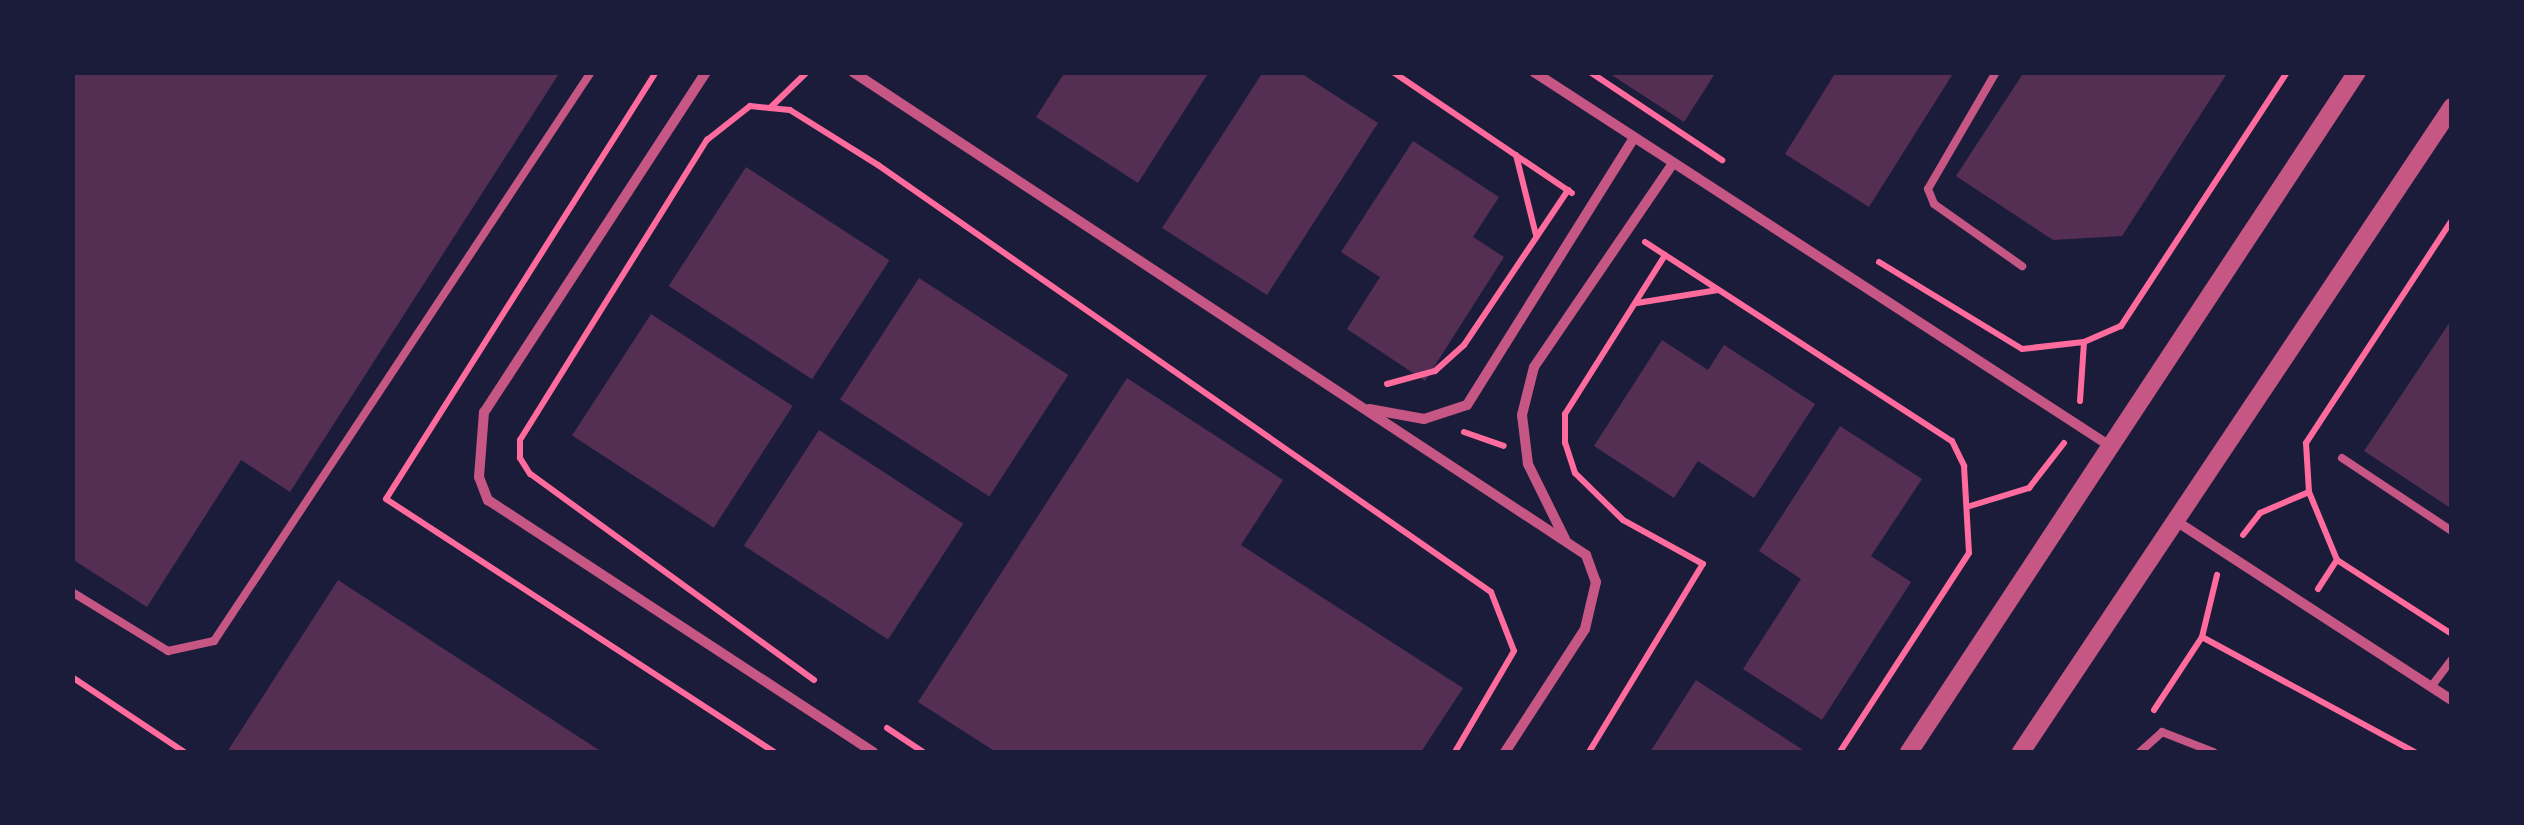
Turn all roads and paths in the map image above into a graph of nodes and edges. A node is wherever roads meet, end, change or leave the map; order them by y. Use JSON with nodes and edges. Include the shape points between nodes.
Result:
{"nodes":[{"id":1,"x":591,"y":72,"type":"edge"},
{"id":2,"x":656,"y":72,"type":"edge"},
{"id":3,"x":706,"y":72,"type":"edge"},
{"id":4,"x":807,"y":72,"type":"edge"},
{"id":5,"x":854,"y":72,"type":"edge"},
{"id":6,"x":1392,"y":72,"type":"edge"},
{"id":7,"x":1534,"y":72,"type":"edge"},
{"id":8,"x":1590,"y":72,"type":"edge"},
{"id":9,"x":1996,"y":72,"type":"edge"},
{"id":10,"x":2287,"y":72,"type":"edge"},
{"id":11,"x":2358,"y":72,"type":"edge"},
{"id":12,"x":2452,"y":107,"type":"edge"},
{"id":13,"x":769,"y":109,"type":"junction"},
{"id":14,"x":1634,"y":138,"type":"junction"},
{"id":15,"x":1516,"y":155,"type":"junction"},
{"id":16,"x":1673,"y":164,"type":"junction"},
{"id":17,"x":1734,"y":168,"type":"dead end"},
{"id":18,"x":1568,"y":190,"type":"junction"},
{"id":19,"x":1593,"y":207,"type":"junction"},
{"id":20,"x":2452,"y":220,"type":"edge"},
{"id":21,"x":1628,"y":230,"type":"junction"},
{"id":22,"x":1536,"y":236,"type":"junction"},
{"id":23,"x":1862,"y":252,"type":"dead end"},
{"id":24,"x":1665,"y":255,"type":"junction"},
{"id":25,"x":2022,"y":266,"type":"dead end"},
{"id":26,"x":1721,"y":290,"type":"junction"},
{"id":27,"x":1636,"y":303,"type":"junction"},
{"id":28,"x":2084,"y":342,"type":"junction"},
{"id":29,"x":1435,"y":371,"type":"junction"},
{"id":30,"x":1377,"y":384,"type":"dead end"},
{"id":31,"x":1363,"y":407,"type":"junction"},
{"id":32,"x":1442,"y":412,"type":"junction"},
{"id":33,"x":2078,"y":425,"type":"junction"},
{"id":34,"x":1565,"y":443,"type":"junction"},
{"id":35,"x":1526,"y":446,"type":"junction"},
{"id":36,"x":2110,"y":446,"type":"junction"},
{"id":37,"x":2342,"y":458,"type":"dead end"},
{"id":38,"x":2308,"y":492,"type":"junction"},
{"id":39,"x":1970,"y":506,"type":"junction"},
{"id":40,"x":2176,"y":521,"type":"junction"},
{"id":41,"x":2452,"y":531,"type":"edge"},
{"id":42,"x":1566,"y":540,"type":"junction"},
{"id":43,"x":2226,"y":556,"type":"junction"},
{"id":44,"x":72,"y":592,"type":"edge"},
{"id":45,"x":2452,"y":634,"type":"edge"},
{"id":46,"x":2202,"y":636,"type":"junction"},
{"id":47,"x":2452,"y":659,"type":"edge"},
{"id":48,"x":72,"y":677,"type":"edge"},
{"id":49,"x":2432,"y":687,"type":"junction"},
{"id":50,"x":829,"y":690,"type":"dead end"},
{"id":51,"x":2452,"y":700,"type":"edge"},
{"id":52,"x":2147,"y":719,"type":"dead end"},
{"id":53,"x":876,"y":721,"type":"dead end"},
{"id":54,"x":184,"y":752,"type":"edge"},
{"id":55,"x":774,"y":752,"type":"edge"},
{"id":56,"x":873,"y":752,"type":"edge"},
{"id":57,"x":924,"y":752,"type":"edge"},
{"id":58,"x":1454,"y":752,"type":"edge"},
{"id":59,"x":1506,"y":752,"type":"edge"},
{"id":60,"x":1590,"y":752,"type":"edge"},
{"id":61,"x":1840,"y":752,"type":"edge"},
{"id":62,"x":1909,"y":752,"type":"edge"},
{"id":63,"x":2020,"y":752,"type":"edge"},
{"id":64,"x":2140,"y":752,"type":"edge"},
{"id":65,"x":2212,"y":752,"type":"edge"},
{"id":66,"x":2415,"y":752,"type":"edge"}],
"edges":[{"from":1,"to":44,"type":"lane","via":[[214,641],[168,651]]},
{"from":2,"to":55,"type":"path","via":[[386,498]]},
{"from":3,"to":56,"type":"street","via":[[484,412],[479,476],[488,500]]},
{"from":4,"to":13,"type":"path"},
{"from":5,"to":31,"type":"street"},
{"from":6,"to":15,"type":"path"},
{"from":7,"to":14,"type":"street"},
{"from":8,"to":17,"type":"path"},
{"from":9,"to":25,"type":"lane","via":[[1928,189],[1934,204]]},
{"from":10,"to":28,"type":"path","via":[[2121,326]]},
{"from":11,"to":36,"type":"street"},
{"from":12,"to":40,"type":"street"},
{"from":13,"to":50,"type":"path","via":[[750,106],[707,140],[520,440],[520,458],[530,474]]},
{"from":13,"to":58,"type":"path","via":[[790,110],[878,165],[1491,592],[1508,617],[1514,650]]},
{"from":14,"to":16,"type":"street"},
{"from":14,"to":19,"type":"street"},
{"from":15,"to":18,"type":"path"},
{"from":15,"to":22,"type":"path"},
{"from":16,"to":21,"type":"street"},
{"from":16,"to":33,"type":"street"},
{"from":18,"to":19,"type":"path"},
{"from":18,"to":22,"type":"path"},
{"from":19,"to":32,"type":"street","via":[[1499,366],[1467,404]]},
{"from":20,"to":38,"type":"path","via":[[2306,444]]},
{"from":21,"to":24,"type":"path"},
{"from":21,"to":35,"type":"street","via":[[1534,367]]},
{"from":22,"to":29,"type":"path","via":[[1464,345]]},
{"from":23,"to":28,"type":"path","via":[[2022,348]]},
{"from":24,"to":26,"type":"path"},
{"from":24,"to":27,"type":"path"},
{"from":26,"to":27,"type":"path"},
{"from":26,"to":39,"type":"path","via":[[1952,441]]},
{"from":27,"to":34,"type":"path","via":[[1564,414]]},
{"from":28,"to":33,"type":"path"},
{"from":29,"to":30,"type":"path"},
{"from":29,"to":32,"type":"path"},
{"from":31,"to":32,"type":"street","via":[[1424,419]]},
{"from":31,"to":42,"type":"street"},
{"from":32,"to":35,"type":"path","via":[[1466,434]]},
{"from":33,"to":36,"type":"street"},
{"from":33,"to":39,"type":"path","via":[[2030,488]]},
{"from":34,"to":35,"type":"path"},
{"from":34,"to":60,"type":"path","via":[[1575,473],[1623,520],[1703,564]]},
{"from":35,"to":42,"type":"street"},
{"from":36,"to":62,"type":"street"},
{"from":37,"to":41,"type":"lane"},
{"from":38,"to":43,"type":"path","via":[[2260,512]]},
{"from":38,"to":45,"type":"path","via":[[2337,560]]},
{"from":39,"to":61,"type":"path","via":[[1969,553]]},
{"from":40,"to":43,"type":"street"},
{"from":40,"to":63,"type":"street"},
{"from":42,"to":59,"type":"street","via":[[1586,554],[1596,582],[1585,629]]},
{"from":43,"to":46,"type":"path","via":[[2204,602]]},
{"from":43,"to":49,"type":"street"},
{"from":46,"to":52,"type":"path"},
{"from":46,"to":66,"type":"path"},
{"from":47,"to":49,"type":"lane"},
{"from":48,"to":54,"type":"path"},
{"from":49,"to":51,"type":"street"},
{"from":53,"to":57,"type":"path"},
{"from":64,"to":65,"type":"lane","via":[[2162,732]]}]}
